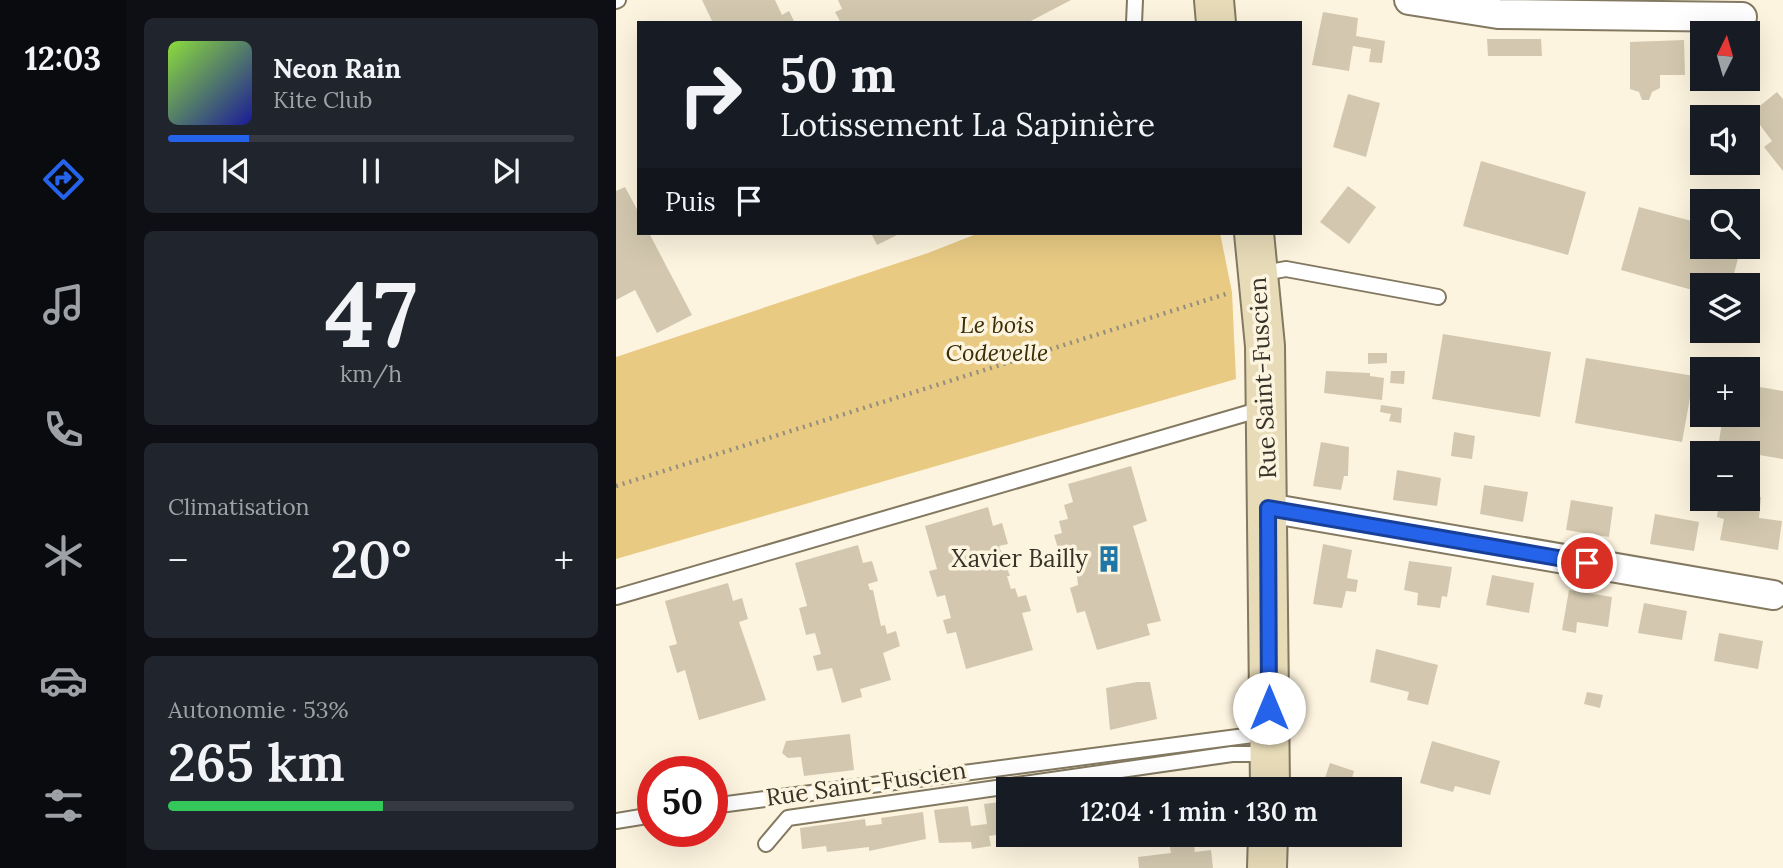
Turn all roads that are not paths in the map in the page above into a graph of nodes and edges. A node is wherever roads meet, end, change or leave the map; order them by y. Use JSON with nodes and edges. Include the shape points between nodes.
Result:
{"nodes":[{"id":1,"x":1135,"y":0,"type":"edge"},
{"id":2,"x":1214,"y":0,"type":"edge"},
{"id":3,"x":1232,"y":0,"type":"edge"},
{"id":4,"x":1409,"y":0,"type":"edge"},
{"id":5,"x":1742,"y":17,"type":"dead end"},
{"id":6,"x":1134,"y":21,"type":"edge"},
{"id":7,"x":1216,"y":21,"type":"edge"},
{"id":8,"x":1234,"y":21,"type":"edge"},
{"id":9,"x":1254,"y":235,"type":"edge"},
{"id":10,"x":1245,"y":283,"type":"junction"},
{"id":11,"x":1438,"y":296,"type":"dead end"},
{"id":12,"x":1266,"y":408,"type":"junction"},
{"id":13,"x":1268,"y":508,"type":"junction"},
{"id":14,"x":1773,"y":595,"type":"dead end"},
{"id":15,"x":616,"y":597,"type":"edge"},
{"id":16,"x":1270,"y":759,"type":"edge"},
{"id":17,"x":728,"y":805,"type":"edge"},
{"id":18,"x":637,"y":818,"type":"edge"},
{"id":19,"x":616,"y":821,"type":"edge"},
{"id":20,"x":766,"y":844,"type":"dead end"},
{"id":21,"x":1268,"y":847,"type":"edge"},
{"id":22,"x":1267,"y":868,"type":"edge"}],
"edges":[{"from":1,"to":6,"type":"lane"},
{"from":2,"to":7,"type":"main road"},
{"from":3,"to":8,"type":"main road"},
{"from":4,"to":5,"type":"street","via":[[1498,14]]},
{"from":9,"to":10,"type":"main road","name":"Rue Saint-Fuscien"},
{"from":10,"to":11,"type":"lane","via":[[1286,269]]},
{"from":10,"to":12,"type":"main road","name":"Rue Saint-Fuscien"},
{"from":12,"to":13,"type":"main road","name":"Rue Saint-Fuscien"},
{"from":12,"to":15,"type":"lane"},
{"from":13,"to":14,"type":"street"},
{"from":13,"to":16,"type":"main road","name":"Rue Saint-Fuscien"},
{"from":16,"to":17,"type":"lane","name":"Rue Saint-Fuscien"},
{"from":16,"to":20,"type":"lane","via":[[1232,754],[789,818]]},
{"from":18,"to":19,"type":"lane"},
{"from":21,"to":22,"type":"main road"}]}
